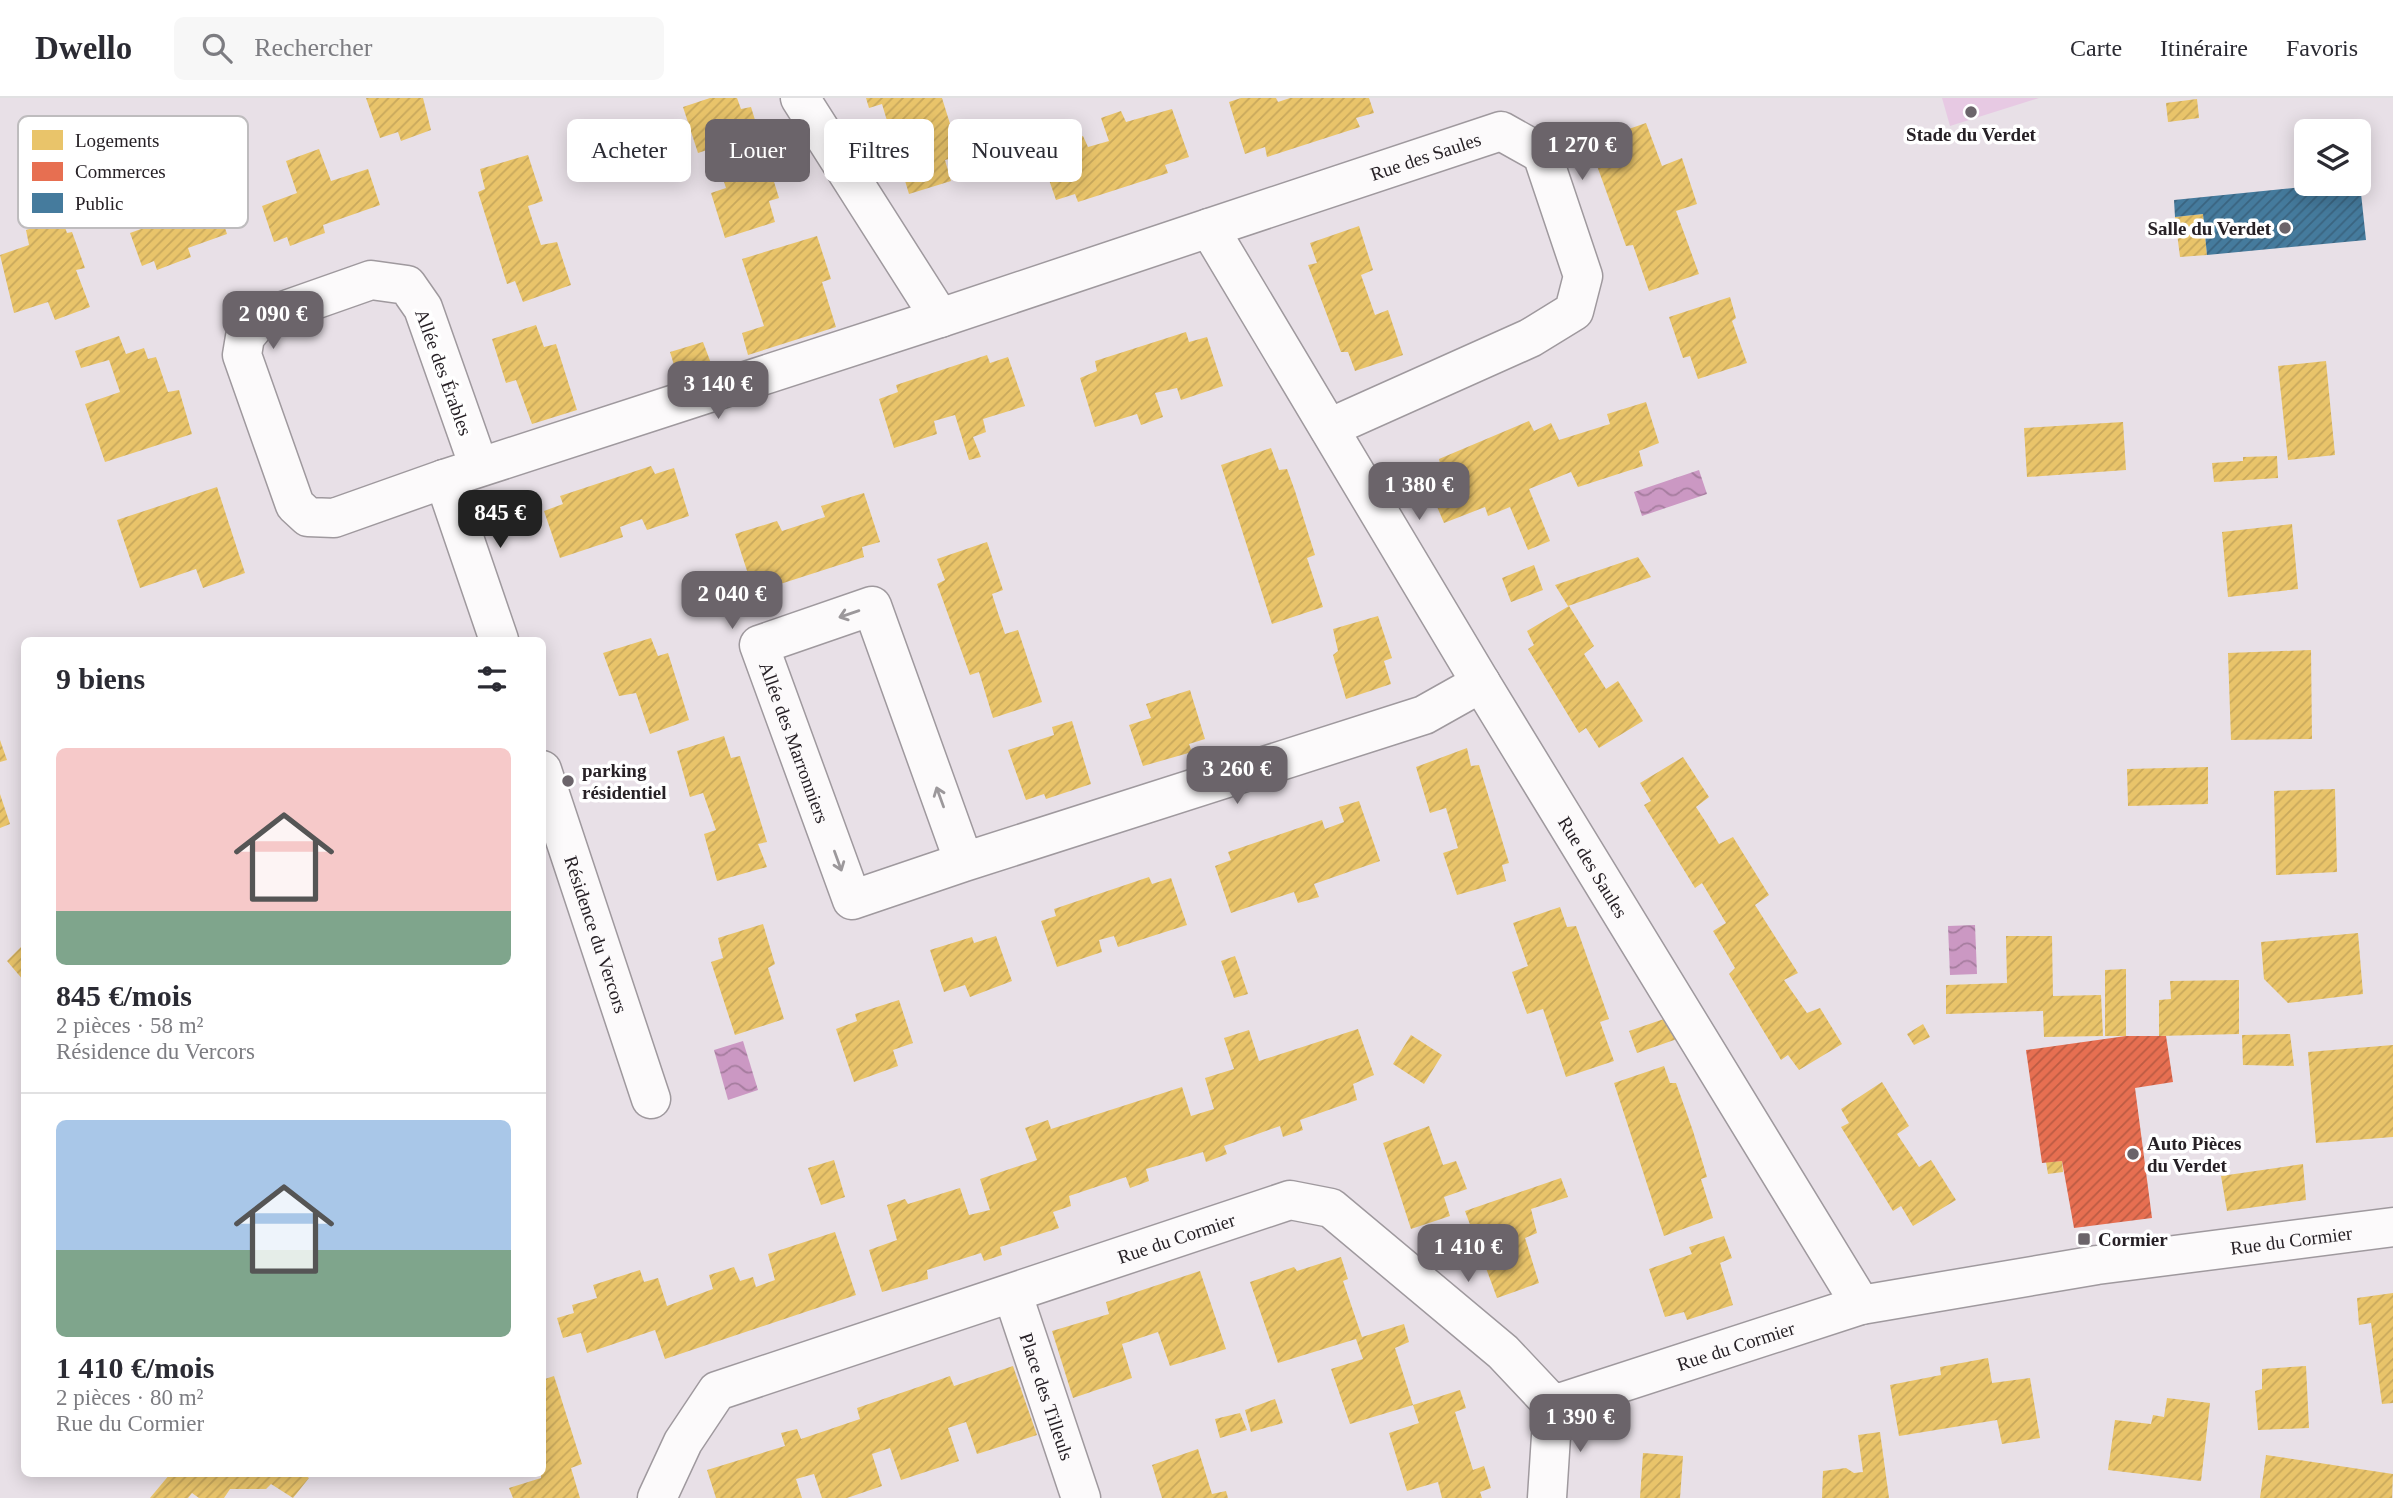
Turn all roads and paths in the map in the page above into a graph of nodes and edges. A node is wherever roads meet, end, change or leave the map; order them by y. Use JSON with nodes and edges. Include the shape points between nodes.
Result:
{"nodes":[{"id":1,"x":800,"y":98,"type":"edge"},
{"id":2,"x":1209,"y":228,"type":"junction"},
{"id":3,"x":940,"y":318,"type":"junction"},
{"id":4,"x":1329,"y":428,"type":"junction"},
{"id":5,"x":461,"y":473,"type":"junction"},
{"id":6,"x":498,"y":637,"type":"edge"},
{"id":7,"x":1481,"y":683,"type":"junction"},
{"id":8,"x":546,"y":783,"type":"edge"},
{"id":9,"x":964,"y":862,"type":"junction"},
{"id":10,"x":651,"y":1099,"type":"dead end"},
{"id":11,"x":2393,"y":1227,"type":"edge"},
{"id":12,"x":1013,"y":1295,"type":"junction"},
{"id":13,"x":1861,"y":1304,"type":"junction"},
{"id":14,"x":1553,"y":1405,"type":"junction"},
{"id":15,"x":657,"y":1498,"type":"edge"},
{"id":16,"x":1082,"y":1498,"type":"edge"},
{"id":17,"x":1547,"y":1498,"type":"edge"}],
"edges":[{"from":1,"to":3,"type":"street"},
{"from":2,"to":3,"type":"street","name":"Rue des Saules"},
{"from":2,"to":4,"type":"street","name":"Rue des Saules"},
{"from":2,"to":4,"type":"street","name":"Rue des Saules","via":[[1501,131],[1542,154],[1583,276],[1574,312],[1531,338]]},
{"from":3,"to":5,"type":"street","name":"Allée des Érables"},
{"from":4,"to":7,"type":"street","name":"Rue des Saules"},
{"from":5,"to":5,"type":"street","name":"Allée des Érables","via":[[334,518],[308,517],[295,505],[242,355],[245,337],[260,319],[371,280],[407,285],[423,308]]},
{"from":5,"to":6,"type":"street"},
{"from":7,"to":9,"type":"street","name":"Allée des Marronniers","via":[[1424,715]]},
{"from":7,"to":13,"type":"street","name":"Rue des Saules"},
{"from":8,"to":10,"type":"street","name":"Résidence du Vercors"},
{"from":9,"to":9,"type":"street","name":"Allée des Marronniers","one_way":true,"via":[[872,606],[759,645],[852,900]]},
{"from":11,"to":13,"type":"street","name":"Rue du Cormier","via":[[2097,1265]]},
{"from":12,"to":14,"type":"street","name":"Rue du Cormier","via":[[1290,1200],[1331,1208],[1503,1352]]},
{"from":12,"to":15,"type":"street","name":"Rue du Cormier","via":[[717,1391],[683,1442]]},
{"from":12,"to":16,"type":"street","name":"Place des Tilleuls"},
{"from":13,"to":14,"type":"street","name":"Rue du Cormier"},
{"from":14,"to":17,"type":"street"}]}
